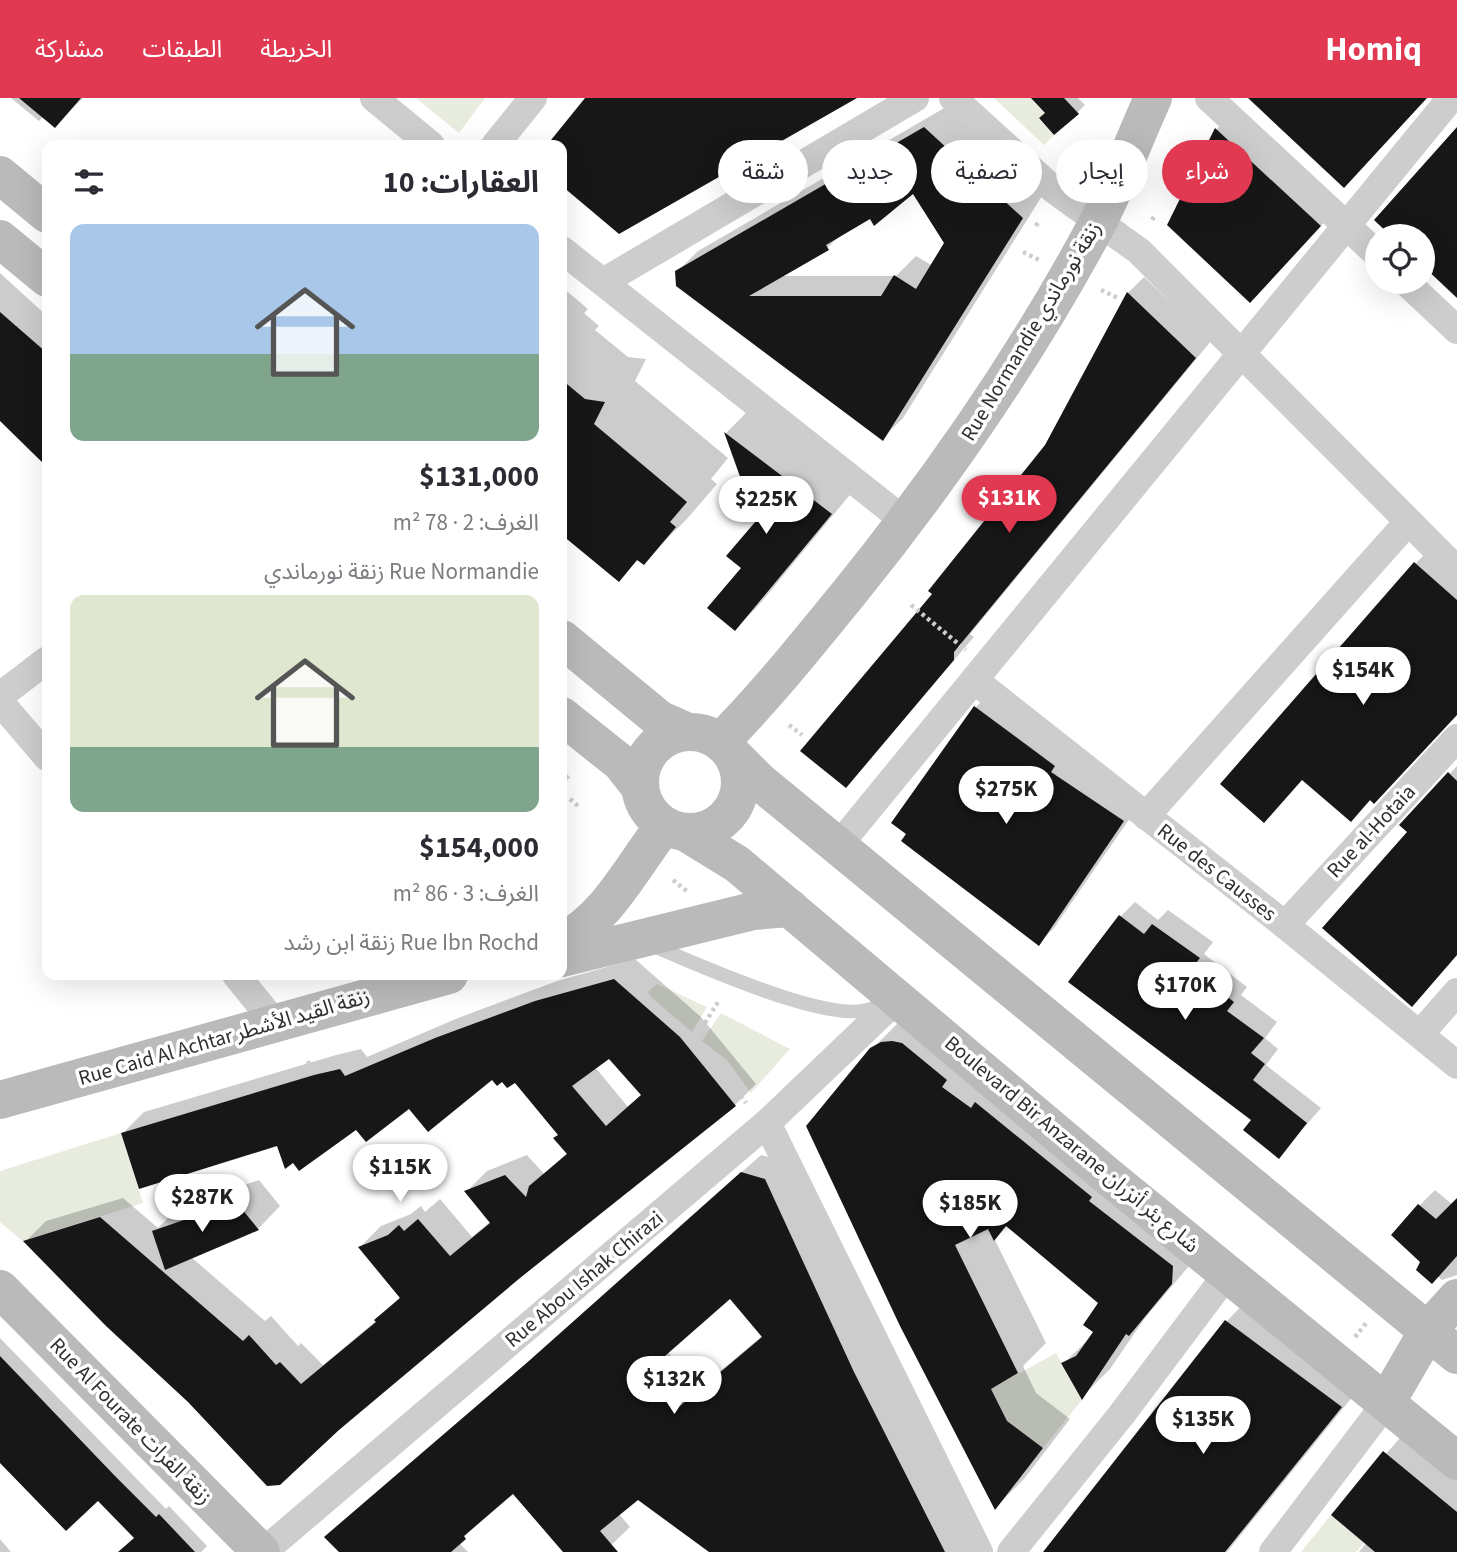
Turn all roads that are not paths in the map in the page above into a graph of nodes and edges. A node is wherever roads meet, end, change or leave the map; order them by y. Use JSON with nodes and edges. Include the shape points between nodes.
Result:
{"nodes":[{"id":1,"x":374,"y":98,"type":"edge"},
{"id":2,"x":533,"y":98,"type":"edge"},
{"id":3,"x":915,"y":98,"type":"edge"},
{"id":4,"x":953,"y":98,"type":"edge"},
{"id":5,"x":1153,"y":98,"type":"edge"},
{"id":6,"x":1209,"y":98,"type":"edge"},
{"id":7,"x":1451,"y":98,"type":"edge"},
{"id":8,"x":425,"y":140,"type":"edge"},
{"id":9,"x":499,"y":140,"type":"edge"},
{"id":10,"x":0,"y":175,"type":"edge"},
{"id":11,"x":42,"y":210,"type":"edge"},
{"id":12,"x":1098,"y":220,"type":"junction"},
{"id":13,"x":1346,"y":225,"type":"junction"},
{"id":14,"x":0,"y":239,"type":"edge"},
{"id":15,"x":1365,"y":243,"type":"edge"},
{"id":16,"x":567,"y":254,"type":"edge"},
{"id":17,"x":42,"y":274,"type":"edge"},
{"id":18,"x":603,"y":282,"type":"junction"},
{"id":19,"x":1419,"y":294,"type":"edge"},
{"id":20,"x":1457,"y":330,"type":"edge"},
{"id":21,"x":1241,"y":353,"type":"junction"},
{"id":22,"x":906,"y":522,"type":"junction"},
{"id":23,"x":1408,"y":522,"type":"junction"},
{"id":24,"x":1457,"y":570,"type":"edge"},
{"id":25,"x":567,"y":643,"type":"edge"},
{"id":26,"x":42,"y":664,"type":"edge"},
{"id":27,"x":974,"y":680,"type":"junction"},
{"id":28,"x":0,"y":696,"type":"edge"},
{"id":29,"x":0,"y":702,"type":"edge"},
{"id":30,"x":567,"y":720,"type":"edge"},
{"id":31,"x":1457,"y":738,"type":"edge"},
{"id":32,"x":714,"y":743,"type":"junction"},
{"id":33,"x":42,"y":751,"type":"edge"},
{"id":34,"x":639,"y":786,"type":"junction"},
{"id":35,"x":1146,"y":816,"type":"junction"},
{"id":36,"x":674,"y":829,"type":"junction"},
{"id":37,"x":838,"y":845,"type":"junction"},
{"id":38,"x":790,"y":908,"type":"junction"},
{"id":39,"x":1285,"y":925,"type":"junction"},
{"id":40,"x":567,"y":937,"type":"edge"},
{"id":41,"x":640,"y":941,"type":"junction"},
{"id":42,"x":567,"y":957,"type":"edge"},
{"id":43,"x":240,"y":980,"type":"edge"},
{"id":44,"x":431,"y":980,"type":"edge"},
{"id":45,"x":1457,"y":992,"type":"edge"},
{"id":46,"x":895,"y":996,"type":"junction"},
{"id":47,"x":275,"y":1023,"type":"junction"},
{"id":48,"x":1420,"y":1034,"type":"junction"},
{"id":49,"x":1457,"y":1065,"type":"edge"},
{"id":50,"x":0,"y":1100,"type":"edge"},
{"id":51,"x":758,"y":1115,"type":"junction"},
{"id":52,"x":1227,"y":1274,"type":"junction"},
{"id":53,"x":0,"y":1289,"type":"edge"},
{"id":54,"x":1457,"y":1297,"type":"edge"},
{"id":55,"x":1429,"y":1329,"type":"junction"},
{"id":56,"x":1457,"y":1355,"type":"edge"},
{"id":57,"x":1386,"y":1403,"type":"junction"},
{"id":58,"x":1457,"y":1461,"type":"edge"},
{"id":59,"x":262,"y":1552,"type":"edge"},
{"id":60,"x":979,"y":1552,"type":"edge"},
{"id":61,"x":1011,"y":1552,"type":"edge"},
{"id":62,"x":1273,"y":1552,"type":"edge"}],
"edges":[{"from":1,"to":8,"type":"street"},
{"from":2,"to":9,"type":"street"},
{"from":3,"to":18,"type":"street"},
{"from":4,"to":12,"type":"street","via":[[1054,190]]},
{"from":5,"to":12,"type":"main road","name":"Rue Normandie زنقة نورماندي"},
{"from":6,"to":13,"type":"street"},
{"from":7,"to":13,"type":"street"},
{"from":10,"to":11,"type":"main road"},
{"from":12,"to":21,"type":"street","via":[[1139,251]]},
{"from":12,"to":22,"type":"main road","name":"Rue Normandie زنقة نورماندي","via":[[966,439]]},
{"from":13,"to":15,"type":"street"},
{"from":13,"to":21,"type":"street"},
{"from":14,"to":17,"type":"main road"},
{"from":16,"to":18,"type":"street"},
{"from":18,"to":22,"type":"street"},
{"from":19,"to":20,"type":"street"},
{"from":21,"to":23,"type":"street"},
{"from":21,"to":27,"type":"street"},
{"from":22,"to":32,"type":"main road","name":"Rue Normandie زنقة نورماندي","via":[[761,702]]},
{"from":23,"to":24,"type":"street"},
{"from":23,"to":35,"type":"street"},
{"from":25,"to":32,"type":"main road","via":[[659,719]]},
{"from":26,"to":28,"type":"street"},
{"from":27,"to":35,"type":"street","name":"Rue des Causses"},
{"from":27,"to":37,"type":"street"},
{"from":29,"to":33,"type":"street"},
{"from":30,"to":34,"type":"main road","via":[[621,763]]},
{"from":31,"to":39,"type":"street","name":"Rue al-Hotaia"},
{"from":32,"to":34,"type":"main road","via":[[672,735],[643,762]]},
{"from":32,"to":36,"type":"main road","via":[[741,777],[732,810],[713,827]]},
{"from":32,"to":37,"type":"main road"},
{"from":34,"to":36,"type":"main road","via":[[647,809]]},
{"from":35,"to":39,"type":"street","name":"Rue des Causses"},
{"from":36,"to":38,"type":"main road","name":"Boulevard Bir Anzarane شارع بئر أنزران","via":[[720,851]]},
{"from":36,"to":40,"type":"main road","via":[[587,923]]},
{"from":37,"to":55,"type":"main road"},
{"from":38,"to":41,"type":"main road","via":[[753,911]]},
{"from":38,"to":46,"type":"main road","name":"Boulevard Bir Anzarane شارع بئر أنزران"},
{"from":39,"to":48,"type":"street","name":"Rue des Causses"},
{"from":41,"to":42,"type":"main road"},
{"from":41,"to":46,"type":"lane","via":[[811,1006],[861,1013]]},
{"from":43,"to":47,"type":"street"},
{"from":44,"to":47,"type":"main road","name":"Rue Caid Al Achtar زنقة القيد الأشطر"},
{"from":45,"to":48,"type":"street"},
{"from":46,"to":51,"type":"street","name":"Rue Abou Ishak Chirazi"},
{"from":46,"to":52,"type":"main road","name":"Boulevard Bir Anzarane شارع بئر أنزران"},
{"from":47,"to":50,"type":"main road","name":"Rue Caid Al Achtar زنقة القيد الأشطر"},
{"from":48,"to":49,"type":"street","name":"Rue des Causses"},
{"from":51,"to":59,"type":"street","name":"Rue Abou Ishak Chirazi"},
{"from":51,"to":60,"type":"street"},
{"from":52,"to":57,"type":"main road","name":"Boulevard Bir Anzarane شارع بئر أنزران"},
{"from":52,"to":61,"type":"street"},
{"from":53,"to":59,"type":"main road","name":"Rue Al Fourate زنقة الفرات"},
{"from":54,"to":55,"type":"main road"},
{"from":55,"to":56,"type":"main road"},
{"from":55,"to":57,"type":"main road"},
{"from":57,"to":58,"type":"main road","name":"Boulevard Bir Anzarane شارع بئر أنزران"},
{"from":57,"to":62,"type":"street"}]}
